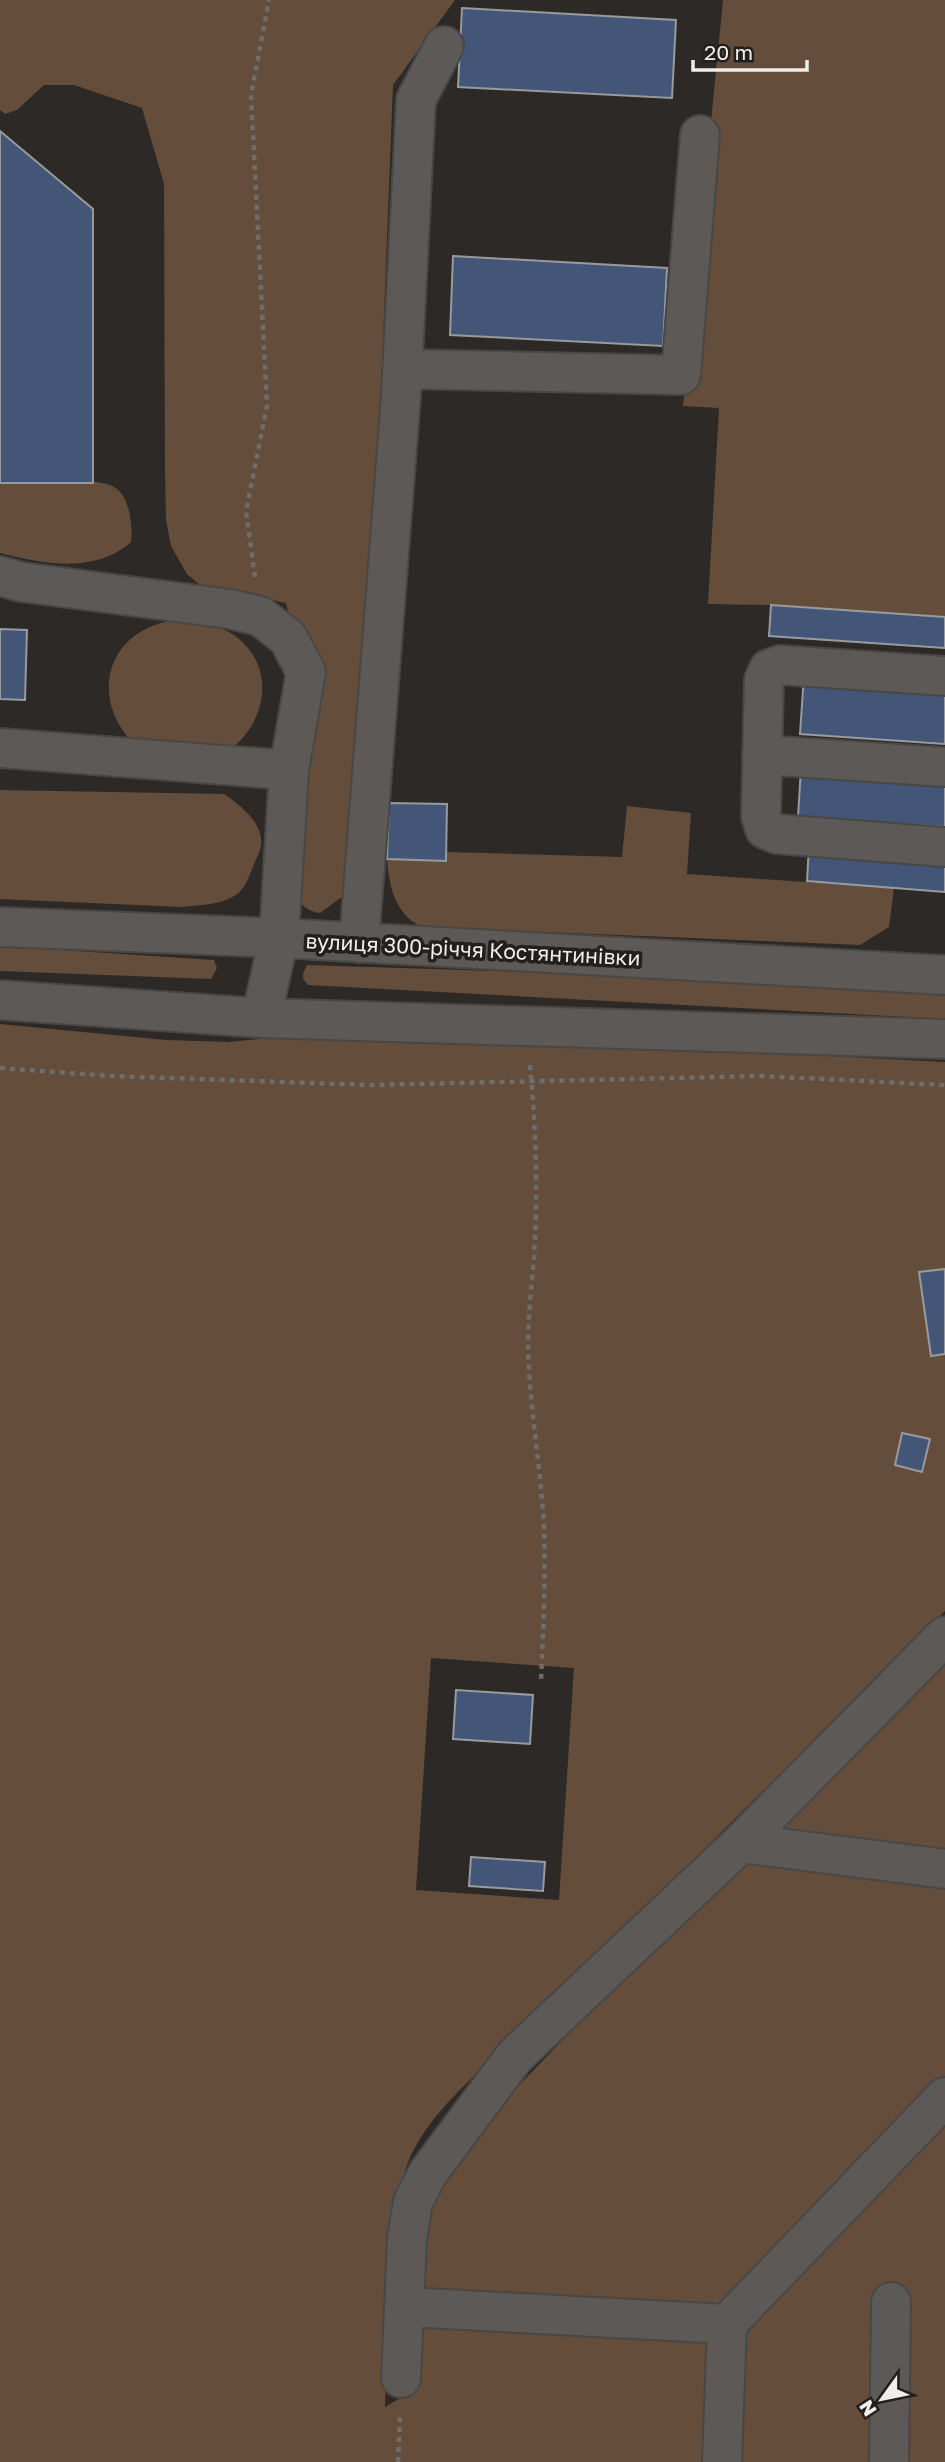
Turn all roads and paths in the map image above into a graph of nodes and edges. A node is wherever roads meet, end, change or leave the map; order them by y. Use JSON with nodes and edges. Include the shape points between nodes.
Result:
{"nodes":[{"id":1,"x":269,"y":0,"type":"edge"},
{"id":2,"x":444,"y":46,"type":"dead end"},
{"id":3,"x":699,"y":135,"type":"dead end"},
{"id":4,"x":402,"y":369,"type":"junction"},
{"id":5,"x":0,"y":576,"type":"edge"},
{"id":6,"x":260,"y":616,"type":"junction"},
{"id":7,"x":945,"y":676,"type":"edge"},
{"id":8,"x":0,"y":748,"type":"edge"},
{"id":9,"x":762,"y":755,"type":"junction"},
{"id":10,"x":945,"y":767,"type":"edge"},
{"id":11,"x":289,"y":770,"type":"junction"},
{"id":12,"x":945,"y":847,"type":"edge"},
{"id":13,"x":0,"y":926,"type":"edge"},
{"id":14,"x":279,"y":938,"type":"junction"},
{"id":15,"x":359,"y":943,"type":"junction"},
{"id":16,"x":945,"y":975,"type":"edge"},
{"id":17,"x":0,"y":1000,"type":"edge"},
{"id":18,"x":261,"y":1018,"type":"junction"},
{"id":19,"x":527,"y":1026,"type":"junction"},
{"id":20,"x":945,"y":1039,"type":"edge"},
{"id":21,"x":0,"y":1068,"type":"edge"},
{"id":22,"x":532,"y":1081,"type":"junction"},
{"id":23,"x":945,"y":1085,"type":"edge"},
{"id":24,"x":945,"y":1636,"type":"edge"},
{"id":25,"x":541,"y":1682,"type":"dead end"},
{"id":26,"x":741,"y":1843,"type":"junction"},
{"id":27,"x":945,"y":1869,"type":"edge"},
{"id":28,"x":945,"y":2097,"type":"edge"},
{"id":29,"x":891,"y":2302,"type":"dead end"},
{"id":30,"x":426,"y":2308,"type":"dead end"},
{"id":31,"x":727,"y":2324,"type":"junction"},
{"id":32,"x":401,"y":2378,"type":"joint"},
{"id":33,"x":398,"y":2462,"type":"edge"},
{"id":34,"x":722,"y":2462,"type":"edge"},
{"id":35,"x":889,"y":2462,"type":"edge"}],
"edges":[{"from":1,"to":6,"type":"path","via":[[251,95],[267,406],[246,511]]},
{"from":2,"to":4,"type":"street","via":[[416,100]]},
{"from":3,"to":4,"type":"street","via":[[681,375]]},
{"from":4,"to":15,"type":"street"},
{"from":5,"to":6,"type":"street"},
{"from":6,"to":11,"type":"street","via":[[288,638],[306,672]]},
{"from":7,"to":9,"type":"street","via":[[780,665],[769,669],[764,680]]},
{"from":8,"to":11,"type":"street"},
{"from":9,"to":10,"type":"street"},
{"from":9,"to":12,"type":"street","via":[[765,829],[777,834]]},
{"from":11,"to":14,"type":"street"},
{"from":13,"to":14,"type":"street","name":"вулиця 300-річчя Костянтинівки"},
{"from":14,"to":15,"type":"street","name":"вулиця 300-річчя Костянтинівки"},
{"from":14,"to":18,"type":"street"},
{"from":15,"to":16,"type":"street","name":"вулиця 300-річчя Костянтинівки"},
{"from":17,"to":18,"type":"street"},
{"from":18,"to":19,"type":"street"},
{"from":19,"to":20,"type":"street"},
{"from":19,"to":22,"type":"path"},
{"from":21,"to":22,"type":"path","via":[[369,1085]]},
{"from":22,"to":23,"type":"path","via":[[761,1076]]},
{"from":22,"to":25,"type":"path","via":[[534,1257],[528,1306],[544,1529]]},
{"from":24,"to":26,"type":"street"},
{"from":26,"to":27,"type":"street"},
{"from":26,"to":32,"type":"street","via":[[515,2056],[428,2173],[413,2202],[407,2239]]},
{"from":28,"to":31,"type":"street"},
{"from":29,"to":35,"type":"street"},
{"from":30,"to":31,"type":"street"},
{"from":31,"to":34,"type":"street"},
{"from":32,"to":33,"type":"path"}]}
